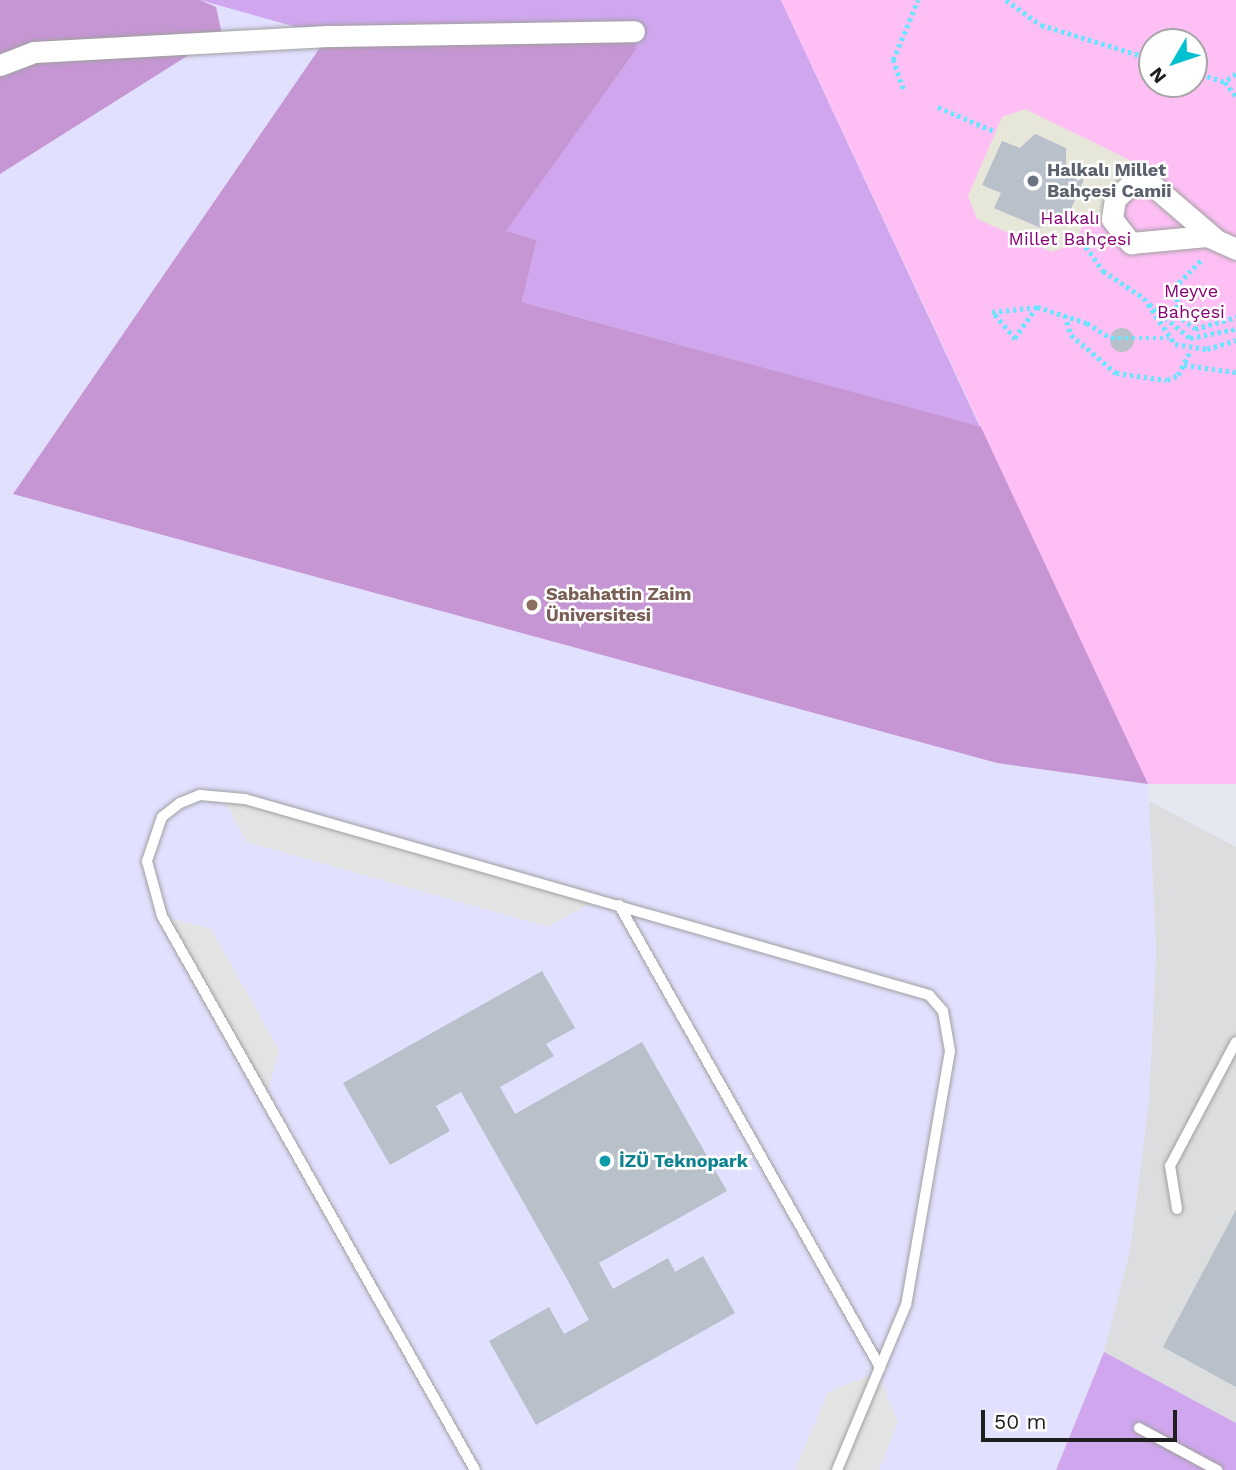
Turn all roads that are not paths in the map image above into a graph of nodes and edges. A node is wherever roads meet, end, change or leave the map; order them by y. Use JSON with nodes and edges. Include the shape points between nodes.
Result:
{"nodes":[{"id":1,"x":634,"y":31,"type":"dead end"},
{"id":2,"x":0,"y":65,"type":"edge"},
{"id":3,"x":1214,"y":238,"type":"dead end"},
{"id":4,"x":1236,"y":249,"type":"edge"},
{"id":5,"x":619,"y":905,"type":"junction"},
{"id":6,"x":1236,"y":1042,"type":"edge"},
{"id":7,"x":1177,"y":1209,"type":"dead end"},
{"id":8,"x":880,"y":1367,"type":"junction"},
{"id":9,"x":1139,"y":1428,"type":"dead end"},
{"id":10,"x":475,"y":1470,"type":"edge"},
{"id":11,"x":837,"y":1470,"type":"edge"},
{"id":12,"x":1217,"y":1470,"type":"edge"}],
"edges":[{"from":1,"to":2,"type":"street","via":[[328,36],[34,52]]},
{"from":3,"to":4,"type":"street"},
{"from":5,"to":8,"type":"lane"},
{"from":5,"to":8,"type":"lane","via":[[913,987],[943,1011],[950,1051],[906,1305]]},
{"from":5,"to":10,"type":"lane","via":[[221,795],[180,803],[151,837],[146,861],[162,916]]},
{"from":6,"to":7,"type":"lane","via":[[1170,1166]]},
{"from":8,"to":11,"type":"lane"},
{"from":9,"to":12,"type":"lane"}]}
